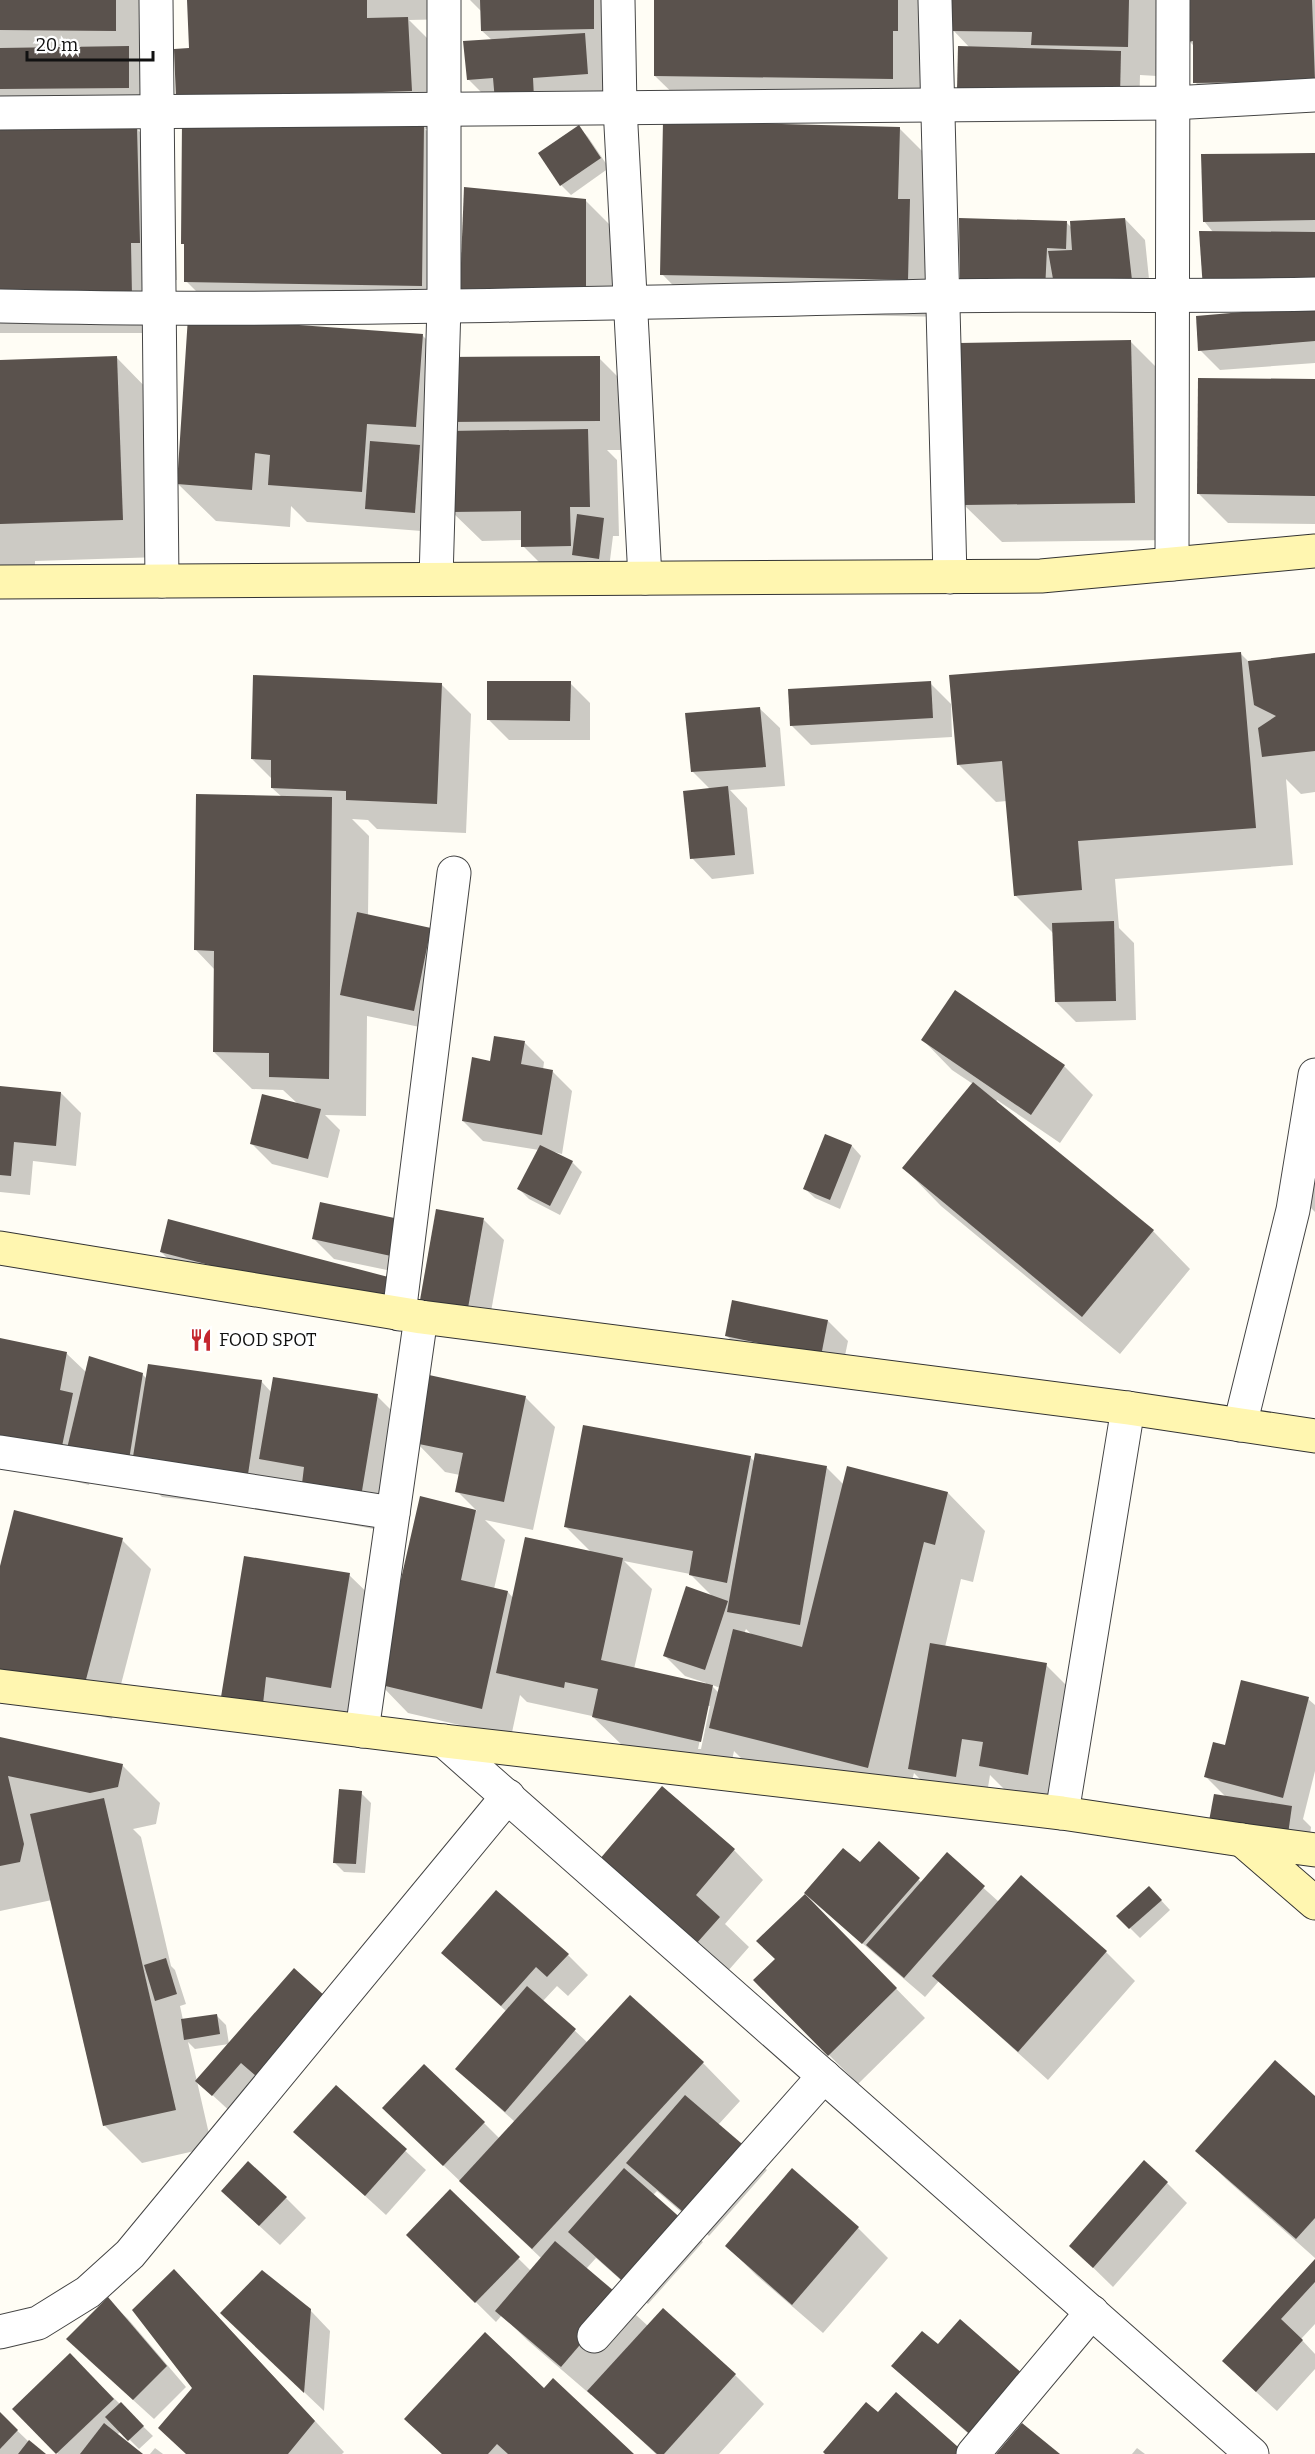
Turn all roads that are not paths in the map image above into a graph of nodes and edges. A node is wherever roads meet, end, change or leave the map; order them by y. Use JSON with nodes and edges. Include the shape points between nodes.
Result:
{"nodes":[{"id":1,"x":156,"y":0,"type":"edge"},
{"id":2,"x":444,"y":0,"type":"edge"},
{"id":3,"x":618,"y":0,"type":"edge"},
{"id":4,"x":935,"y":0,"type":"edge"},
{"id":5,"x":1173,"y":0,"type":"edge"},
{"id":6,"x":1315,"y":95,"type":"edge"},
{"id":7,"x":1172,"y":103,"type":"junction"},
{"id":8,"x":936,"y":105,"type":"junction"},
{"id":9,"x":620,"y":107,"type":"junction"},
{"id":10,"x":443,"y":109,"type":"junction"},
{"id":11,"x":157,"y":111,"type":"junction"},
{"id":12,"x":0,"y":113,"type":"edge"},
{"id":13,"x":1315,"y":294,"type":"edge"},
{"id":14,"x":942,"y":296,"type":"junction"},
{"id":15,"x":1172,"y":297,"type":"junction"},
{"id":16,"x":630,"y":304,"type":"junction"},
{"id":17,"x":444,"y":305,"type":"junction"},
{"id":18,"x":0,"y":306,"type":"edge"},
{"id":19,"x":158,"y":309,"type":"junction"},
{"id":20,"x":1315,"y":551,"type":"edge"},
{"id":21,"x":1172,"y":564,"type":"junction"},
{"id":22,"x":950,"y":576,"type":"junction"},
{"id":23,"x":645,"y":578,"type":"junction"},
{"id":24,"x":436,"y":579,"type":"junction"},
{"id":25,"x":162,"y":581,"type":"junction"},
{"id":26,"x":0,"y":582,"type":"edge"},
{"id":27,"x":454,"y":873,"type":"dead end"},
{"id":28,"x":1315,"y":1075,"type":"edge"},
{"id":29,"x":0,"y":1248,"type":"edge"},
{"id":30,"x":410,"y":1315,"type":"junction"},
{"id":31,"x":1128,"y":1408,"type":"junction"},
{"id":32,"x":1240,"y":1425,"type":"junction"},
{"id":33,"x":1315,"y":1436,"type":"edge"},
{"id":34,"x":0,"y":1452,"type":"edge"},
{"id":35,"x":393,"y":1513,"type":"junction"},
{"id":36,"x":0,"y":1686,"type":"edge"},
{"id":37,"x":362,"y":1731,"type":"junction"},
{"id":38,"x":444,"y":1741,"type":"junction"},
{"id":39,"x":508,"y":1797,"type":"junction"},
{"id":40,"x":1062,"y":1813,"type":"junction"},
{"id":41,"x":1242,"y":1840,"type":"junction"},
{"id":42,"x":1315,"y":1850,"type":"edge"},
{"id":43,"x":1315,"y":1903,"type":"edge"},
{"id":44,"x":824,"y":2076,"type":"junction"},
{"id":45,"x":1092,"y":2313,"type":"junction"},
{"id":46,"x":0,"y":2332,"type":"edge"},
{"id":47,"x":594,"y":2336,"type":"dead end"},
{"id":48,"x":973,"y":2454,"type":"edge"},
{"id":49,"x":1252,"y":2454,"type":"edge"}],
"edges":[{"from":1,"to":11,"type":"street"},
{"from":2,"to":10,"type":"street"},
{"from":3,"to":9,"type":"street"},
{"from":4,"to":8,"type":"street"},
{"from":5,"to":7,"type":"street"},
{"from":6,"to":7,"type":"street"},
{"from":7,"to":8,"type":"street"},
{"from":7,"to":15,"type":"street"},
{"from":8,"to":9,"type":"street"},
{"from":8,"to":14,"type":"street"},
{"from":9,"to":10,"type":"street"},
{"from":9,"to":16,"type":"street"},
{"from":10,"to":11,"type":"street"},
{"from":10,"to":17,"type":"street"},
{"from":11,"to":12,"type":"street"},
{"from":11,"to":19,"type":"street"},
{"from":13,"to":15,"type":"street"},
{"from":14,"to":15,"type":"street"},
{"from":14,"to":16,"type":"street"},
{"from":14,"to":22,"type":"street"},
{"from":15,"to":21,"type":"street"},
{"from":16,"to":17,"type":"street"},
{"from":16,"to":23,"type":"street"},
{"from":17,"to":19,"type":"street"},
{"from":17,"to":24,"type":"street"},
{"from":18,"to":19,"type":"street"},
{"from":19,"to":25,"type":"street"},
{"from":20,"to":21,"type":"street"},
{"from":21,"to":22,"type":"street","via":[[1041,576]]},
{"from":22,"to":23,"type":"street"},
{"from":23,"to":24,"type":"street"},
{"from":24,"to":25,"type":"street"},
{"from":25,"to":26,"type":"street"},
{"from":27,"to":30,"type":"street"},
{"from":28,"to":32,"type":"street","via":[[1293,1210]]},
{"from":29,"to":30,"type":"street"},
{"from":30,"to":31,"type":"street"},
{"from":30,"to":35,"type":"street"},
{"from":31,"to":32,"type":"street"},
{"from":31,"to":40,"type":"street"},
{"from":32,"to":33,"type":"street"},
{"from":34,"to":35,"type":"street"},
{"from":35,"to":37,"type":"street"},
{"from":36,"to":37,"type":"street"},
{"from":37,"to":38,"type":"street"},
{"from":38,"to":39,"type":"street"},
{"from":38,"to":40,"type":"street"},
{"from":39,"to":44,"type":"street"},
{"from":39,"to":46,"type":"street","via":[[130,2254],[88,2292],[38,2323]]},
{"from":40,"to":41,"type":"street"},
{"from":41,"to":42,"type":"street"},
{"from":41,"to":43,"type":"street"},
{"from":44,"to":45,"type":"street"},
{"from":44,"to":47,"type":"street"},
{"from":45,"to":48,"type":"street"},
{"from":45,"to":49,"type":"street"}]}
